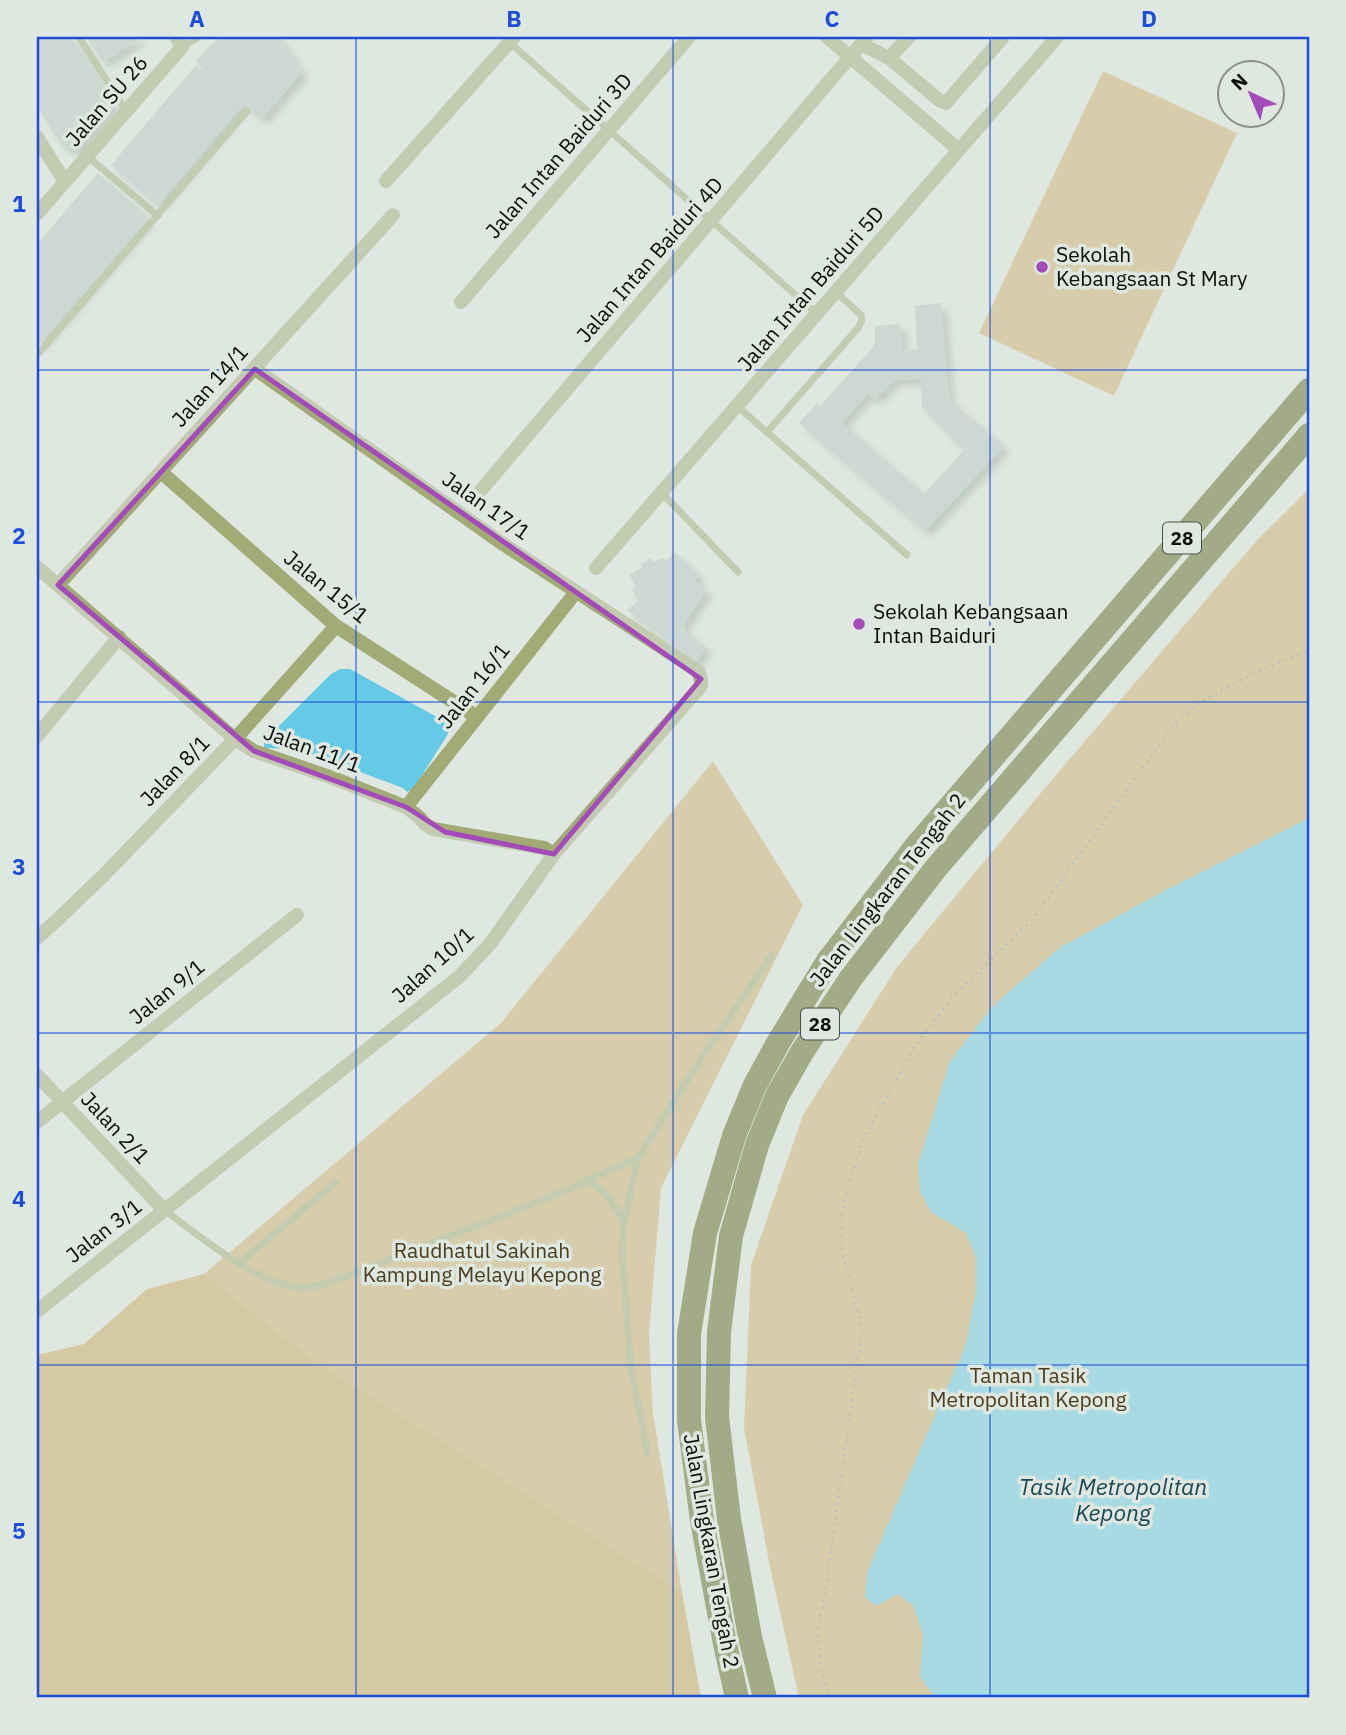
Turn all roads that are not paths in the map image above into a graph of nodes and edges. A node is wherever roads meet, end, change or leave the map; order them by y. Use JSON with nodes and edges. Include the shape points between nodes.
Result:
{"nodes":[{"id":1,"x":79,"y":37,"type":"edge"},
{"id":2,"x":200,"y":37,"type":"edge"},
{"id":3,"x":689,"y":37,"type":"edge"},
{"id":4,"x":827,"y":37,"type":"edge"},
{"id":5,"x":909,"y":37,"type":"edge"},
{"id":6,"x":1003,"y":37,"type":"edge"},
{"id":7,"x":1057,"y":37,"type":"edge"},
{"id":8,"x":512,"y":40,"type":"edge"},
{"id":9,"x":864,"y":41,"type":"edge"},
{"id":10,"x":179,"y":42,"type":"edge"},
{"id":11,"x":851,"y":57,"type":"junction"},
{"id":12,"x":890,"y":58,"type":"junction"},
{"id":13,"x":247,"y":111,"type":"dead end"},
{"id":14,"x":126,"y":112,"type":"junction"},
{"id":15,"x":609,"y":130,"type":"junction"},
{"id":16,"x":37,"y":137,"type":"edge"},
{"id":17,"x":959,"y":150,"type":"junction"},
{"id":18,"x":87,"y":156,"type":"junction"},
{"id":19,"x":386,"y":181,"type":"dead end"},
{"id":20,"x":65,"y":182,"type":"junction"},
{"id":21,"x":37,"y":214,"type":"edge"},
{"id":22,"x":394,"y":215,"type":"dead end"},
{"id":23,"x":158,"y":216,"type":"junction"},
{"id":24,"x":711,"y":220,"type":"junction"},
{"id":25,"x":836,"y":292,"type":"junction"},
{"id":26,"x":461,"y":302,"type":"dead end"},
{"id":27,"x":817,"y":314,"type":"junction"},
{"id":28,"x":37,"y":355,"type":"edge"},
{"id":29,"x":255,"y":369,"type":"junction"},
{"id":30,"x":1309,"y":390,"type":"edge"},
{"id":31,"x":737,"y":406,"type":"junction"},
{"id":32,"x":767,"y":432,"type":"junction"},
{"id":33,"x":1309,"y":435,"type":"edge"},
{"id":34,"x":1309,"y":450,"type":"edge"},
{"id":35,"x":161,"y":472,"type":"junction"},
{"id":36,"x":1265,"y":486,"type":"junction"},
{"id":37,"x":481,"y":490,"type":"dead end"},
{"id":38,"x":662,"y":493,"type":"junction"},
{"id":39,"x":907,"y":555,"type":"dead end"},
{"id":40,"x":37,"y":567,"type":"edge"},
{"id":41,"x":596,"y":568,"type":"dead end"},
{"id":42,"x":738,"y":572,"type":"dead end"},
{"id":43,"x":58,"y":585,"type":"junction"},
{"id":44,"x":576,"y":592,"type":"junction"},
{"id":45,"x":336,"y":626,"type":"junction"},
{"id":46,"x":118,"y":637,"type":"junction"},
{"id":47,"x":698,"y":671,"type":"joint"},
{"id":48,"x":477,"y":717,"type":"junction"},
{"id":49,"x":37,"y":736,"type":"edge"},
{"id":50,"x":235,"y":739,"type":"junction"},
{"id":51,"x":405,"y":807,"type":"junction"},
{"id":52,"x":554,"y":854,"type":"junction"},
{"id":53,"x":297,"y":915,"type":"dead end"},
{"id":54,"x":37,"y":938,"type":"edge"},
{"id":55,"x":771,"y":956,"type":"dead end"},
{"id":56,"x":37,"y":1075,"type":"edge"},
{"id":57,"x":62,"y":1102,"type":"junction"},
{"id":58,"x":37,"y":1122,"type":"edge"},
{"id":59,"x":638,"y":1158,"type":"junction"},
{"id":60,"x":587,"y":1180,"type":"junction"},
{"id":61,"x":336,"y":1182,"type":"dead end"},
{"id":62,"x":164,"y":1210,"type":"junction"},
{"id":63,"x":624,"y":1222,"type":"junction"},
{"id":64,"x":239,"y":1263,"type":"junction"},
{"id":65,"x":37,"y":1311,"type":"edge"},
{"id":66,"x":648,"y":1454,"type":"dead end"},
{"id":67,"x":737,"y":1698,"type":"edge"},
{"id":68,"x":765,"y":1698,"type":"edge"}],
"edges":[{"from":1,"to":14,"type":"lane"},
{"from":2,"to":10,"type":"lane"},
{"from":3,"to":15,"type":"street","name":"Jalan Intan Baiduri 3D"},
{"from":4,"to":11,"type":"street"},
{"from":5,"to":12,"type":"street"},
{"from":6,"to":12,"type":"street","via":[[946,103]]},
{"from":7,"to":17,"type":"street","name":"Jalan Intan Baiduri 5D"},
{"from":8,"to":15,"type":"lane"},
{"from":8,"to":19,"type":"street"},
{"from":9,"to":11,"type":"street","name":"Jalan Intan Baiduri 4D"},
{"from":9,"to":12,"type":"street"},
{"from":10,"to":14,"type":"street","name":"Jalan SU 26"},
{"from":11,"to":17,"type":"street"},
{"from":11,"to":24,"type":"street","name":"Jalan Intan Baiduri 4D"},
{"from":13,"to":23,"type":"lane"},
{"from":14,"to":18,"type":"street","name":"Jalan SU 26"},
{"from":15,"to":24,"type":"lane"},
{"from":15,"to":26,"type":"street","name":"Jalan Intan Baiduri 3D"},
{"from":16,"to":20,"type":"street"},
{"from":17,"to":25,"type":"street","name":"Jalan Intan Baiduri 5D"},
{"from":18,"to":20,"type":"street","name":"Jalan SU 26"},
{"from":18,"to":23,"type":"lane"},
{"from":20,"to":21,"type":"street","name":"Jalan SU 26"},
{"from":22,"to":29,"type":"street","name":"Jalan 14/1"},
{"from":23,"to":28,"type":"lane"},
{"from":24,"to":27,"type":"lane"},
{"from":24,"to":37,"type":"street","name":"Jalan Intan Baiduri 4D"},
{"from":25,"to":27,"type":"street","name":"Jalan Intan Baiduri 5D"},
{"from":25,"to":32,"type":"lane","via":[[862,320]]},
{"from":27,"to":31,"type":"street","name":"Jalan Intan Baiduri 5D"},
{"from":29,"to":35,"type":"street","name":"Jalan 14/1"},
{"from":29,"to":44,"type":"street","name":"Jalan 17/1"},
{"from":30,"to":67,"type":"highway","name":"Jalan Lingkaran Tengah 2","number":"28","via":[[917,845],[828,961],[754,1087],[705,1233],[689,1334],[688,1420],[693,1458]]},
{"from":31,"to":32,"type":"lane"},
{"from":31,"to":38,"type":"street","name":"Jalan Intan Baiduri 5D"},
{"from":32,"to":39,"type":"lane"},
{"from":33,"to":36,"type":"highway","name":"Jalan Lingkaran Tengah 2","number":"28"},
{"from":34,"to":36,"type":"highway"},
{"from":35,"to":43,"type":"street","name":"Jalan 14/1"},
{"from":35,"to":45,"type":"street","name":"Jalan 15/1"},
{"from":36,"to":68,"type":"highway","name":"Jalan Lingkaran Tengah 2","number":"28","via":[[936,868],[859,967],[802,1052],[757,1145],[731,1236],[719,1332],[717,1417],[729,1520]]},
{"from":38,"to":41,"type":"street","name":"Jalan Intan Baiduri 5D"},
{"from":38,"to":42,"type":"lane"},
{"from":40,"to":43,"type":"street","name":"Jalan 11/1"},
{"from":43,"to":46,"type":"street","name":"Jalan 11/1"},
{"from":44,"to":47,"type":"street","name":"Jalan 17/1"},
{"from":44,"to":48,"type":"street","name":"Jalan 16/1"},
{"from":45,"to":48,"type":"street","name":"Jalan 15/1"},
{"from":45,"to":50,"type":"street","name":"Jalan 8/1"},
{"from":46,"to":49,"type":"street"},
{"from":46,"to":50,"type":"street","name":"Jalan 11/1"},
{"from":47,"to":52,"type":"street","name":"Jalan 10/1","via":[[701,685]]},
{"from":48,"to":51,"type":"street","name":"Jalan 16/1"},
{"from":50,"to":51,"type":"street","name":"Jalan 11/1","via":[[254,751]]},
{"from":50,"to":54,"type":"street","name":"Jalan 8/1"},
{"from":51,"to":52,"type":"street","name":"Jalan 11/1","via":[[433,829],[544,848]]},
{"from":52,"to":62,"type":"street","name":"Jalan 10/1","via":[[490,944],[460,976]]},
{"from":53,"to":57,"type":"street","name":"Jalan 9/1"},
{"from":55,"to":59,"type":"lane"},
{"from":56,"to":57,"type":"street","name":"Jalan 2/1"},
{"from":57,"to":58,"type":"street","name":"Jalan 9/1"},
{"from":57,"to":62,"type":"street","name":"Jalan 2/1"},
{"from":59,"to":60,"type":"lane"},
{"from":59,"to":63,"type":"lane"},
{"from":60,"to":63,"type":"lane","via":[[612,1199]]},
{"from":60,"to":64,"type":"lane","via":[[328,1283],[292,1286]]},
{"from":61,"to":64,"type":"lane"},
{"from":62,"to":64,"type":"lane"},
{"from":62,"to":65,"type":"street","name":"Jalan 3/1"},
{"from":63,"to":66,"type":"lane","via":[[622,1254],[631,1368]]}]}
